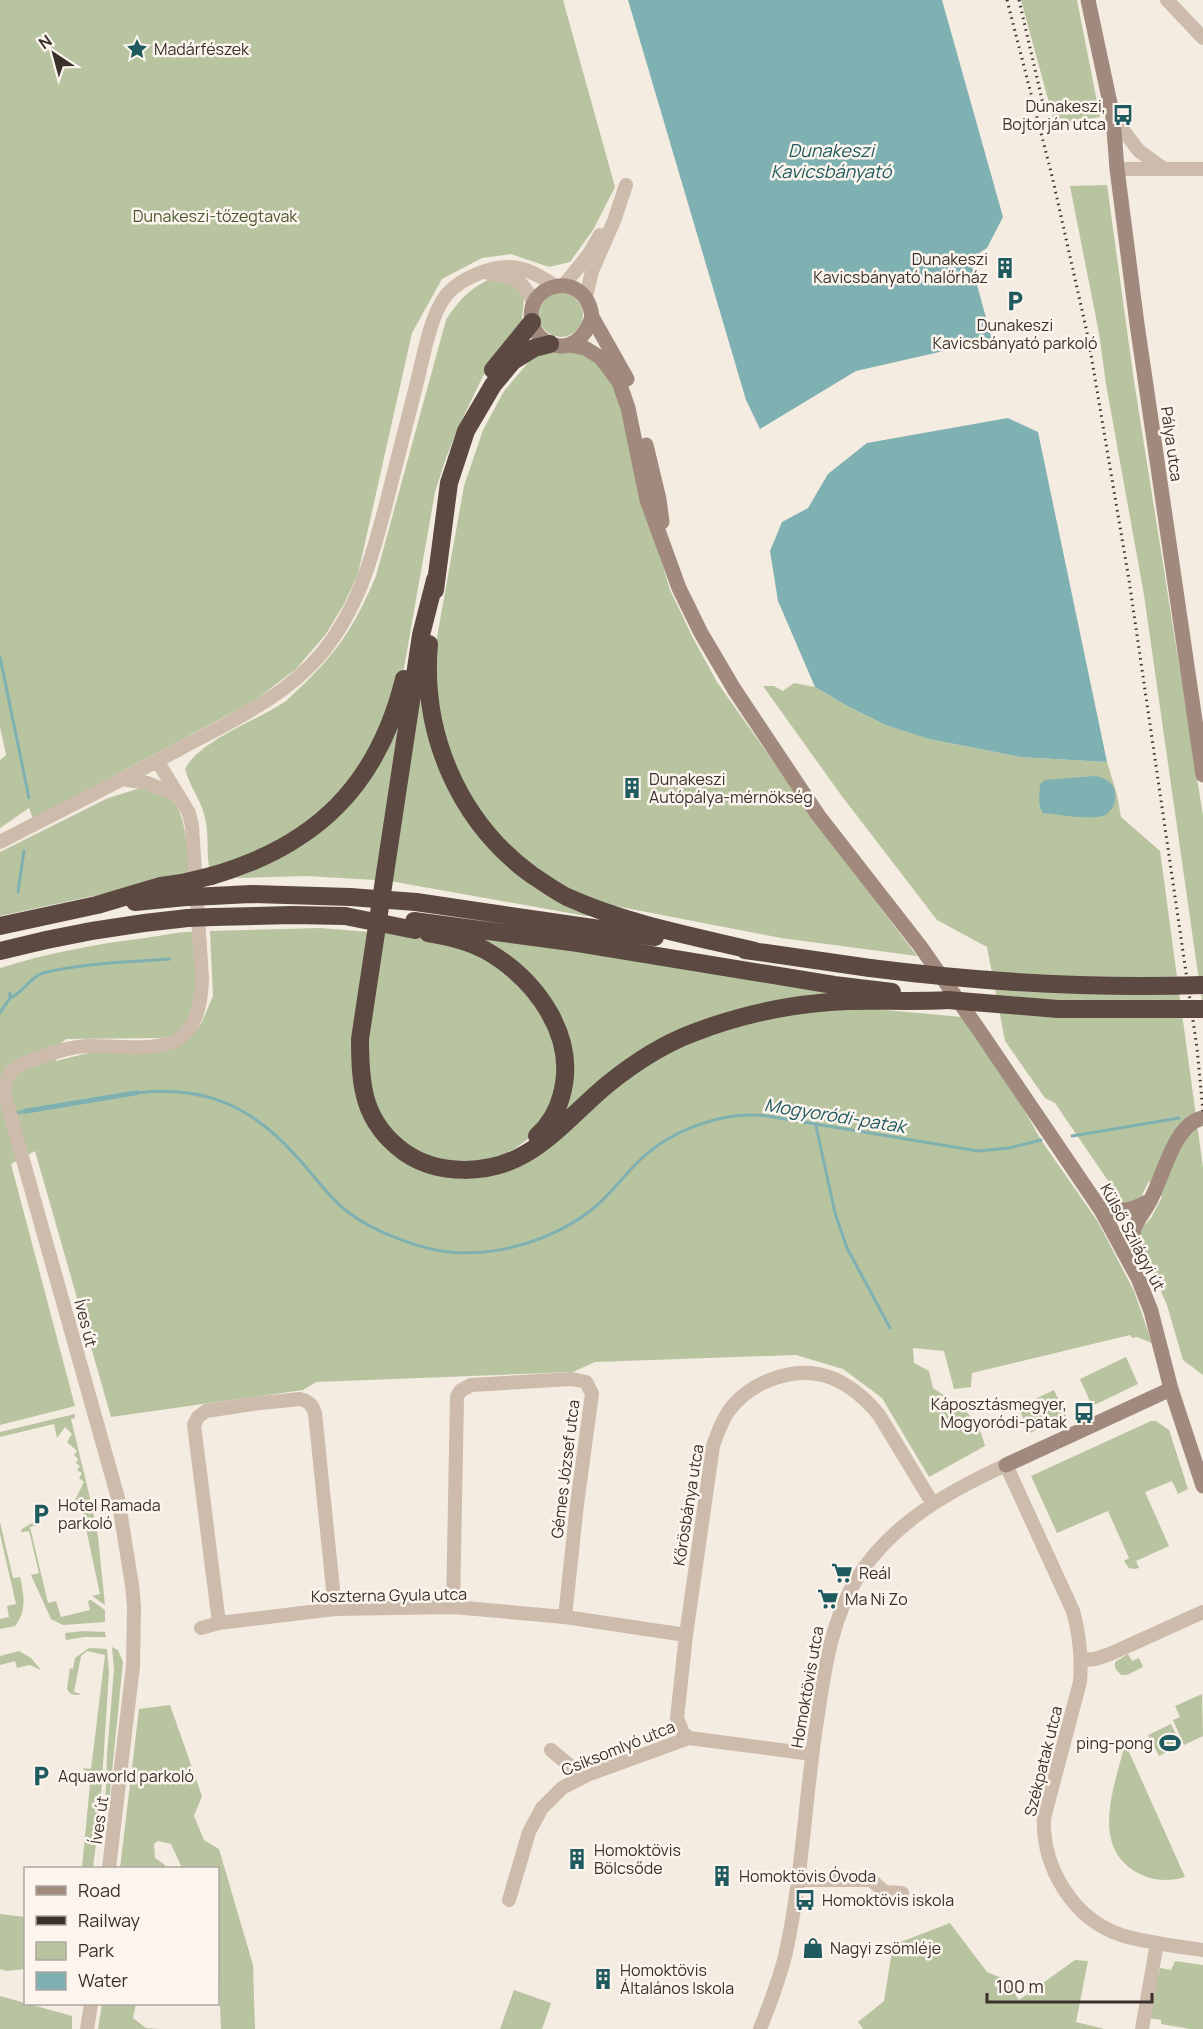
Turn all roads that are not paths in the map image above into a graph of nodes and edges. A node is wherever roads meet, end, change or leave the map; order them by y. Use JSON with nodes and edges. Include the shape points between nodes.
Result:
{"nodes":[{"id":1,"x":1088,"y":0,"type":"edge"},
{"id":2,"x":1167,"y":0,"type":"edge"},
{"id":3,"x":1203,"y":38,"type":"edge"},
{"id":4,"x":1113,"y":117,"type":"junction"},
{"id":5,"x":1144,"y":155,"type":"junction"},
{"id":6,"x":1117,"y":169,"type":"junction"},
{"id":7,"x":1164,"y":169,"type":"junction"},
{"id":8,"x":1203,"y":169,"type":"edge"},
{"id":9,"x":1141,"y":170,"type":"junction"},
{"id":10,"x":626,"y":185,"type":"dead end"},
{"id":11,"x":620,"y":202,"type":"junction"},
{"id":12,"x":482,"y":273,"type":"junction"},
{"id":13,"x":559,"y":286,"type":"junction"},
{"id":14,"x":586,"y":297,"type":"junction"},
{"id":15,"x":534,"y":303,"type":"junction"},
{"id":16,"x":592,"y":317,"type":"junction"},
{"id":17,"x":532,"y":322,"type":"junction"},
{"id":18,"x":550,"y":344,"type":"junction"},
{"id":19,"x":569,"y":345,"type":"junction"},
{"id":20,"x":666,"y":550,"type":"junction"},
{"id":21,"x":429,"y":583,"type":"junction"},
{"id":22,"x":158,"y":762,"type":"junction"},
{"id":23,"x":1203,"y":775,"type":"edge"},
{"id":24,"x":122,"y":779,"type":"junction"},
{"id":25,"x":176,"y":795,"type":"junction"},
{"id":26,"x":0,"y":842,"type":"edge"},
{"id":27,"x":184,"y":890,"type":"junction"},
{"id":28,"x":415,"y":918,"type":"junction"},
{"id":29,"x":0,"y":926,"type":"edge"},
{"id":30,"x":0,"y":951,"type":"edge"},
{"id":31,"x":755,"y":951,"type":"junction"},
{"id":32,"x":1203,"y":985,"type":"edge"},
{"id":33,"x":879,"y":996,"type":"junction"},
{"id":34,"x":1203,"y":1009,"type":"edge"},
{"id":35,"x":1203,"y":1118,"type":"edge"},
{"id":36,"x":500,"y":1164,"type":"junction"},
{"id":37,"x":1150,"y":1201,"type":"junction"},
{"id":38,"x":1101,"y":1210,"type":"junction"},
{"id":39,"x":1139,"y":1216,"type":"junction"},
{"id":40,"x":1114,"y":1233,"type":"junction"},
{"id":41,"x":1129,"y":1261,"type":"junction"},
{"id":42,"x":1171,"y":1389,"type":"junction"},
{"id":43,"x":1006,"y":1465,"type":"junction"},
{"id":44,"x":1203,"y":1486,"type":"edge"},
{"id":45,"x":933,"y":1504,"type":"junction"},
{"id":46,"x":453,"y":1607,"type":"junction"},
{"id":47,"x":335,"y":1609,"type":"junction"},
{"id":48,"x":1203,"y":1612,"type":"edge"},
{"id":49,"x":565,"y":1617,"type":"junction"},
{"id":50,"x":219,"y":1623,"type":"junction"},
{"id":51,"x":201,"y":1628,"type":"dead end"},
{"id":52,"x":686,"y":1635,"type":"junction"},
{"id":53,"x":1082,"y":1660,"type":"junction"},
{"id":54,"x":689,"y":1738,"type":"junction"},
{"id":55,"x":551,"y":1750,"type":"dead end"},
{"id":56,"x":812,"y":1754,"type":"junction"},
{"id":57,"x":580,"y":1779,"type":"junction"},
{"id":58,"x":109,"y":1867,"type":"edge"},
{"id":59,"x":797,"y":1880,"type":"junction"},
{"id":60,"x":902,"y":1893,"type":"dead end"},
{"id":61,"x":508,"y":1900,"type":"dead end"},
{"id":62,"x":1157,"y":1943,"type":"junction"},
{"id":63,"x":1203,"y":1950,"type":"edge"},
{"id":64,"x":91,"y":2005,"type":"edge"},
{"id":65,"x":87,"y":2029,"type":"edge"},
{"id":66,"x":760,"y":2029,"type":"edge"},
{"id":67,"x":1142,"y":2029,"type":"edge"}],
"edges":[{"from":1,"to":4,"type":"main road","name":"Pálya utca"},
{"from":2,"to":3,"type":"street"},
{"from":4,"to":5,"type":"street","name":"Pálya utca"},
{"from":4,"to":6,"type":"main road","name":"Pálya utca"},
{"from":5,"to":7,"type":"street","name":"Pálya utca"},
{"from":5,"to":9,"type":"street","via":[[1146,162]]},
{"from":6,"to":9,"type":"street"},
{"from":6,"to":23,"type":"main road","name":"Pálya utca"},
{"from":7,"to":8,"type":"street"},
{"from":7,"to":9,"type":"street"},
{"from":10,"to":11,"type":"street"},
{"from":11,"to":13,"type":"street","via":[[589,254]]},
{"from":11,"to":14,"type":"street"},
{"from":12,"to":13,"type":"street","via":[[512,267]]},
{"from":12,"to":15,"type":"street","via":[[520,281]]},
{"from":12,"to":22,"type":"street","via":[[463,280],[440,304],[370,564],[339,632],[304,673],[281,692]]},
{"from":13,"to":14,"type":"main road","via":[[580,291]]},
{"from":13,"to":15,"type":"main road","via":[[539,295]]},
{"from":14,"to":16,"type":"main road"},
{"from":15,"to":17,"type":"main road"},
{"from":16,"to":19,"type":"main road","via":[[588,330]]},
{"from":16,"to":20,"type":"main road","via":[[638,406]]},
{"from":17,"to":18,"type":"main road","via":[[535,331]]},
{"from":17,"to":21,"type":"highway","via":[[481,385],[461,425],[437,492]]},
{"from":18,"to":19,"type":"main road"},
{"from":18,"to":21,"type":"highway","via":[[534,348],[513,361],[493,385],[466,431],[449,483]]},
{"from":19,"to":20,"type":"main road","via":[[585,348],[601,358],[619,382],[647,500]]},
{"from":20,"to":38,"type":"main road","name":"Külső Szilágyi út","via":[[690,612],[732,686],[818,815],[920,946]]},
{"from":21,"to":27,"type":"highway","bridge":true,"via":[[399,700],[387,733],[355,787],[299,838]]},
{"from":21,"to":31,"type":"highway","via":[[428,669],[434,727],[456,787],[494,842],[516,863],[566,897],[648,926]]},
{"from":21,"to":36,"type":"highway","via":[[360,1039],[361,1080],[368,1109],[384,1134],[421,1162],[470,1170]]},
{"from":22,"to":24,"type":"street"},
{"from":22,"to":25,"type":"street","name":"Íves út"},
{"from":24,"to":25,"type":"street","via":[[147,783]]},
{"from":24,"to":26,"type":"street"},
{"from":25,"to":58,"type":"street","name":"Íves út","via":[[192,825],[199,937],[201,999],[188,1031],[156,1048],[88,1046],[54,1052],[23,1063],[8,1074],[4,1083],[14,1131],[118,1498],[130,1573],[133,1666]]},
{"from":27,"to":28,"type":"highway","bridge":true,"via":[[212,896],[350,897]]},
{"from":27,"to":29,"type":"highway"},
{"from":28,"to":30,"type":"highway","bridge":true,"via":[[188,918],[60,936]]},
{"from":28,"to":31,"type":"highway","via":[[486,911]]},
{"from":28,"to":33,"type":"highway","via":[[834,985]]},
{"from":28,"to":36,"type":"highway","via":[[484,950],[509,968],[545,1006],[562,1040],[565,1080],[554,1115],[528,1145]]},
{"from":31,"to":32,"type":"highway","bridge":true,"via":[[983,981],[1112,987]]},
{"from":33,"to":34,"type":"highway","bridge":true,"via":[[1097,1010]]},
{"from":33,"to":36,"type":"highway","via":[[775,1010],[669,1042],[609,1083],[537,1146]]},
{"from":35,"to":37,"type":"main road","via":[[1184,1129]]},
{"from":37,"to":38,"type":"main road","via":[[1130,1210]]},
{"from":37,"to":39,"type":"main road"},
{"from":38,"to":40,"type":"main road","name":"Külső Szilágyi út"},
{"from":39,"to":40,"type":"main road"},
{"from":39,"to":41,"type":"main road","via":[[1131,1238]]},
{"from":40,"to":41,"type":"main road","name":"Külső Szilágyi út"},
{"from":41,"to":42,"type":"main road","name":"Külső Szilágyi út","via":[[1151,1311]]},
{"from":42,"to":43,"type":"main road","name":"Homoktövis utca"},
{"from":42,"to":44,"type":"main road","name":"Külső Szilágyi út"},
{"from":43,"to":45,"type":"street","name":"Homoktövis utca"},
{"from":43,"to":53,"type":"street","name":"Székpatak utca","via":[[1073,1611]]},
{"from":45,"to":52,"type":"street","name":"Kőrösbánya utca","via":[[879,1415],[851,1389],[831,1378],[809,1374],[771,1379],[729,1411],[719,1427]]},
{"from":45,"to":56,"type":"street","name":"Homoktövis utca","via":[[912,1518],[870,1560],[848,1597],[832,1637]]},
{"from":46,"to":47,"type":"street","name":"Koszterna Gyula utca"},
{"from":46,"to":49,"type":"street","name":"Koszterna Gyula utca"},
{"from":46,"to":49,"type":"street","name":"Gémes József utca","via":[[460,1391],[471,1385],[572,1379],[586,1382],[592,1394]]},
{"from":47,"to":50,"type":"street","name":"Koszterna Gyula utca"},
{"from":47,"to":50,"type":"street","via":[[315,1413],[307,1401],[300,1399],[252,1404],[206,1411],[194,1425]]},
{"from":48,"to":53,"type":"street","via":[[1110,1654]]},
{"from":49,"to":52,"type":"street","name":"Koszterna Gyula utca"},
{"from":50,"to":51,"type":"street","name":"Koszterna Gyula utca"},
{"from":52,"to":54,"type":"street","name":"Kőrösbánya utca","via":[[677,1718]]},
{"from":53,"to":62,"type":"street","name":"Székpatak utca","via":[[1080,1682],[1046,1807],[1043,1833],[1048,1856],[1065,1892],[1089,1917],[1119,1934]]},
{"from":54,"to":56,"type":"street","name":"Csíksomlyó utca"},
{"from":54,"to":57,"type":"street","name":"Csíksomlyó utca"},
{"from":55,"to":57,"type":"street"},
{"from":56,"to":59,"type":"street","name":"Homoktövis utca"},
{"from":57,"to":61,"type":"street","name":"Csíksomlyó utca","via":[[562,1788],[542,1808],[529,1832]]},
{"from":59,"to":60,"type":"street","via":[[871,1880],[885,1892]]},
{"from":59,"to":66,"type":"street","name":"Homoktövis utca","via":[[786,1952]]},
{"from":62,"to":63,"type":"street","name":"Székpatak utca"},
{"from":62,"to":67,"type":"street"},
{"from":64,"to":65,"type":"street"}]}
